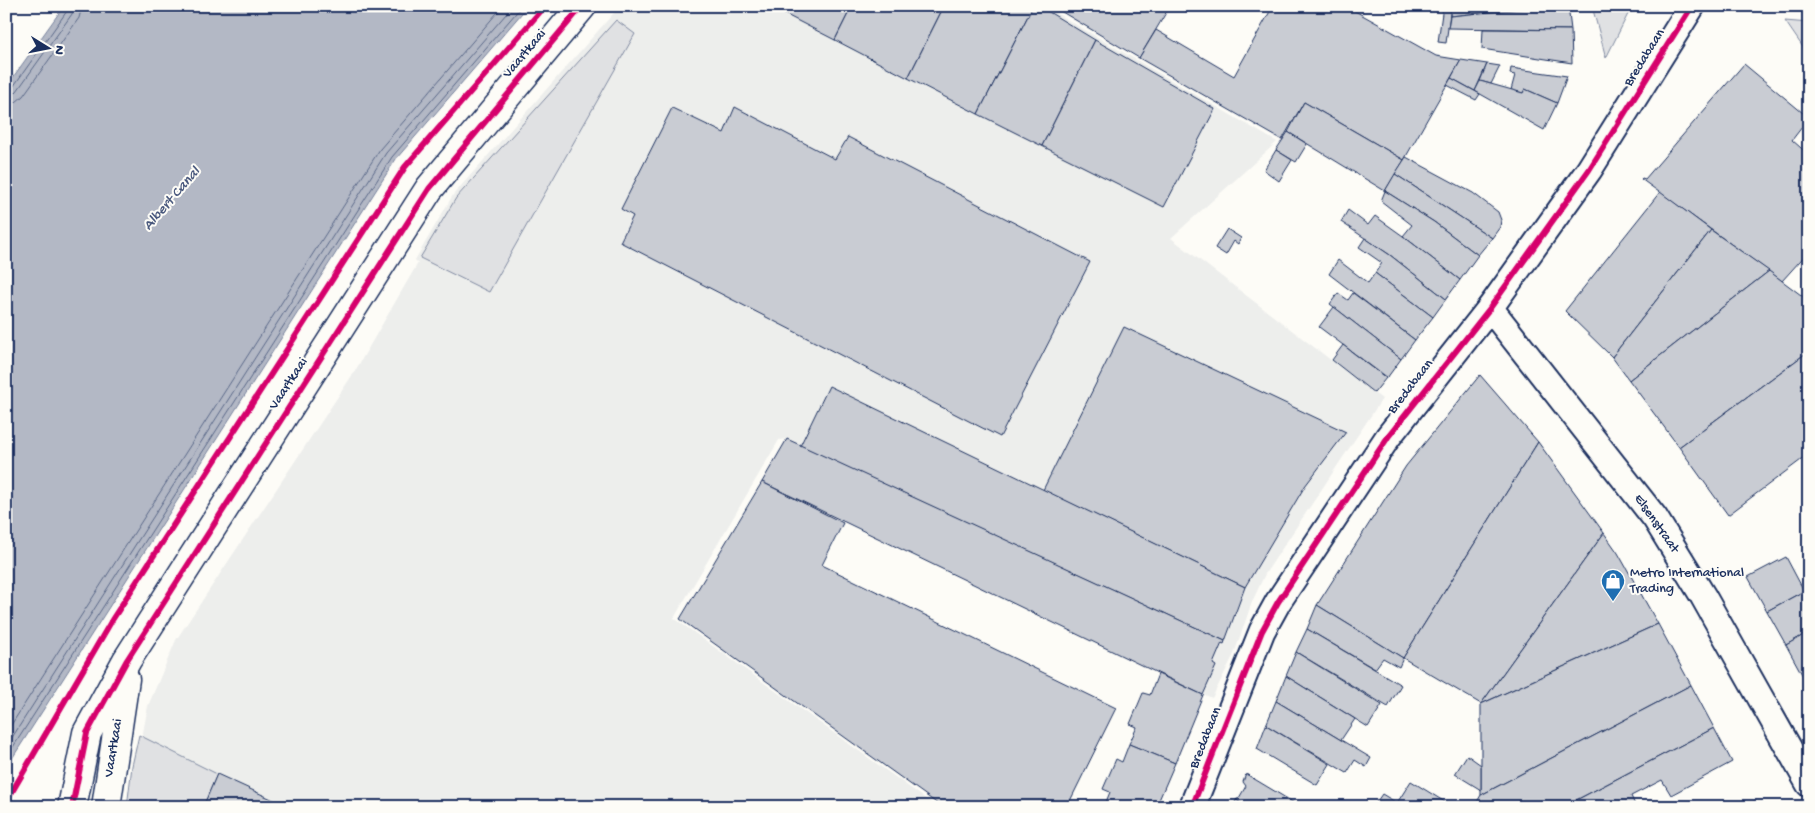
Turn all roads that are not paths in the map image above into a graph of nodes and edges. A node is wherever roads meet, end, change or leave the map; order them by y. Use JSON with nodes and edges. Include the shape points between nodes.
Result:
{"nodes":[{"id":1,"x":582,"y":6,"type":"edge"},
{"id":2,"x":1692,"y":6,"type":"edge"},
{"id":3,"x":1490,"y":308,"type":"junction"},
{"id":4,"x":127,"y":660,"type":"junction"},
{"id":5,"x":1809,"y":784,"type":"edge"},
{"id":6,"x":72,"y":807,"type":"edge"},
{"id":7,"x":106,"y":807,"type":"edge"},
{"id":8,"x":1192,"y":807,"type":"edge"}],
"edges":[{"from":1,"to":4,"type":"street","name":"Vaartkaai","via":[[429,189]]},
{"from":2,"to":3,"type":"street","name":"Bredabaan","via":[[1589,170]]},
{"from":3,"to":5,"type":"street","name":"Elsenstraat","via":[[1655,518]]},
{"from":3,"to":8,"type":"street","name":"Bredabaan","via":[[1388,436],[1278,602],[1262,631]]},
{"from":4,"to":6,"type":"street","name":"Vaartkaai","via":[[87,733]]},
{"from":4,"to":7,"type":"street","name":"Vaartkaai"}]}
